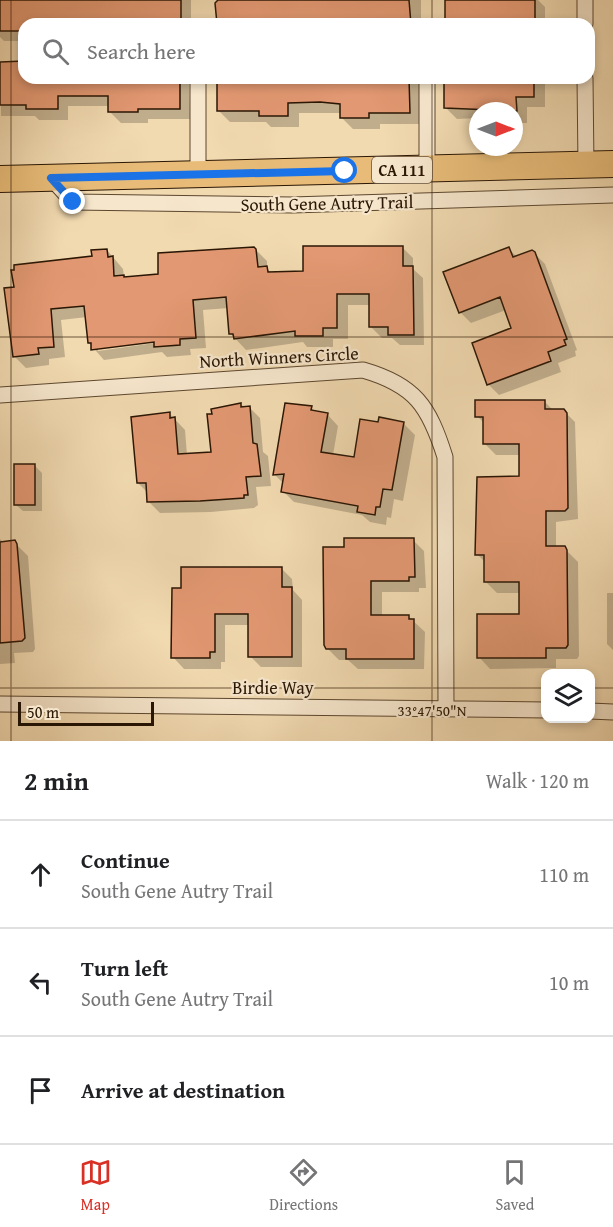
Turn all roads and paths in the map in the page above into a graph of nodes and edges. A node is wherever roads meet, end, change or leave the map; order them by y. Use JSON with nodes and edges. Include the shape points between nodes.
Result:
{"nodes":[{"id":1,"x":585,"y":0,"type":"edge"},
{"id":2,"x":585,"y":18,"type":"edge"},
{"id":3,"x":198,"y":84,"type":"edge"},
{"id":4,"x":427,"y":84,"type":"edge"},
{"id":5,"x":585,"y":84,"type":"edge"},
{"id":6,"x":613,"y":164,"type":"edge"},
{"id":7,"x":586,"y":166,"type":"junction"},
{"id":8,"x":427,"y":170,"type":"junction"},
{"id":9,"x":198,"y":176,"type":"junction"},
{"id":10,"x":51,"y":178,"type":"junction"},
{"id":11,"x":0,"y":179,"type":"edge"},
{"id":12,"x":613,"y":195,"type":"edge"},
{"id":13,"x":0,"y":395,"type":"edge"},
{"id":14,"x":0,"y":704,"type":"edge"},
{"id":15,"x":446,"y":707,"type":"junction"},
{"id":16,"x":541,"y":710,"type":"edge"},
{"id":17,"x":595,"y":711,"type":"edge"},
{"id":18,"x":613,"y":712,"type":"edge"}],
"edges":[{"from":1,"to":2,"type":"street"},
{"from":3,"to":9,"type":"street"},
{"from":4,"to":8,"type":"street"},
{"from":5,"to":7,"type":"street"},
{"from":6,"to":7,"type":"main road","name":"South Gene Autry Trail","number":"CA 111"},
{"from":7,"to":8,"type":"main road","name":"South Gene Autry Trail","number":"CA 111"},
{"from":8,"to":9,"type":"main road","name":"South Gene Autry Trail","number":"CA 111"},
{"from":9,"to":10,"type":"main road","name":"South Gene Autry Trail","number":"CA 111"},
{"from":10,"to":11,"type":"main road","name":"South Gene Autry Trail","number":"CA 111"},
{"from":10,"to":12,"type":"street","name":"South Gene Autry Trail","via":[[73,202],[292,205]]},
{"from":13,"to":15,"type":"street","name":"North Winners Circle","via":[[363,370],[390,378],[420,401],[435,427],[445,457]]},
{"from":14,"to":15,"type":"street","name":"Birdie Way"},
{"from":15,"to":16,"type":"street","name":"Birdie Way"},
{"from":17,"to":18,"type":"street"}]}
